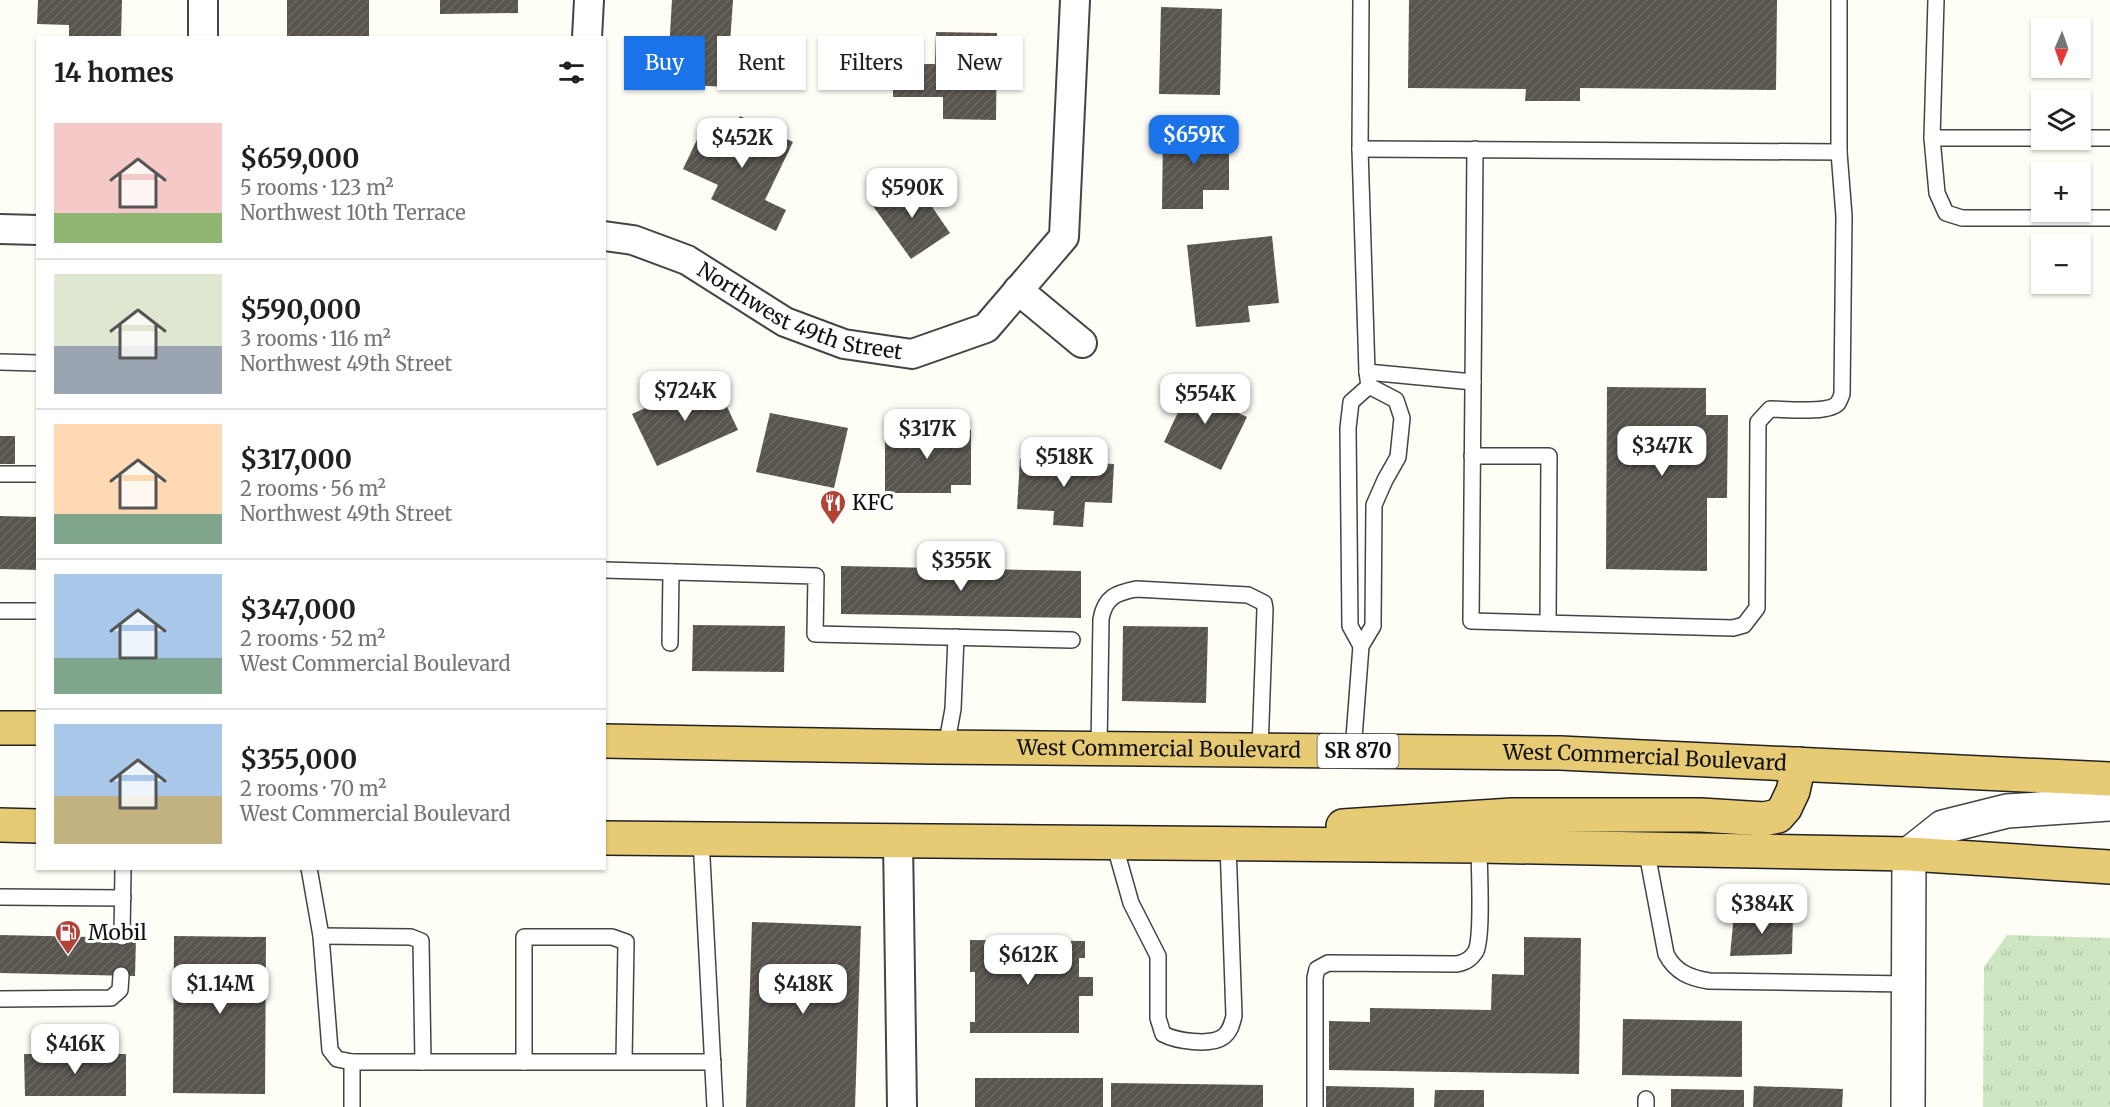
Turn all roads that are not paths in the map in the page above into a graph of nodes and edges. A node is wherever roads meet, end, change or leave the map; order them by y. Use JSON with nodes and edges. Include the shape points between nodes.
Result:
{"nodes":[{"id":1,"x":203,"y":0,"type":"edge"},
{"id":2,"x":589,"y":0,"type":"edge"},
{"id":3,"x":1075,"y":0,"type":"edge"},
{"id":4,"x":1361,"y":0,"type":"edge"},
{"id":5,"x":1839,"y":0,"type":"edge"},
{"id":6,"x":1936,"y":0,"type":"edge"},
{"id":7,"x":203,"y":36,"type":"edge"},
{"id":8,"x":587,"y":36,"type":"edge"},
{"id":9,"x":1932,"y":138,"type":"junction"},
{"id":10,"x":2031,"y":138,"type":"edge"},
{"id":11,"x":2091,"y":138,"type":"edge"},
{"id":12,"x":2110,"y":138,"type":"edge"},
{"id":13,"x":1360,"y":149,"type":"junction"},
{"id":14,"x":1475,"y":149,"type":"junction"},
{"id":15,"x":1839,"y":152,"type":"junction"},
{"id":16,"x":2110,"y":218,"type":"edge"},
{"id":17,"x":0,"y":229,"type":"edge"},
{"id":18,"x":36,"y":230,"type":"edge"},
{"id":19,"x":606,"y":236,"type":"edge"},
{"id":20,"x":1018,"y":290,"type":"junction"},
{"id":21,"x":1082,"y":343,"type":"dead end"},
{"id":22,"x":0,"y":362,"type":"edge"},
{"id":23,"x":36,"y":363,"type":"edge"},
{"id":24,"x":1368,"y":379,"type":"junction"},
{"id":25,"x":1473,"y":382,"type":"junction"},
{"id":26,"x":1472,"y":456,"type":"junction"},
{"id":27,"x":0,"y":474,"type":"edge"},
{"id":28,"x":36,"y":474,"type":"edge"},
{"id":29,"x":606,"y":570,"type":"edge"},
{"id":30,"x":671,"y":572,"type":"junction"},
{"id":31,"x":0,"y":611,"type":"edge"},
{"id":32,"x":36,"y":611,"type":"edge"},
{"id":33,"x":1548,"y":623,"type":"junction"},
{"id":34,"x":956,"y":637,"type":"junction"},
{"id":35,"x":1072,"y":640,"type":"dead end"},
{"id":36,"x":670,"y":643,"type":"dead end"},
{"id":37,"x":1361,"y":646,"type":"junction"},
{"id":38,"x":0,"y":728,"type":"edge"},
{"id":39,"x":36,"y":728,"type":"edge"},
{"id":40,"x":606,"y":741,"type":"edge"},
{"id":41,"x":946,"y":747,"type":"junction"},
{"id":42,"x":1099,"y":748,"type":"junction"},
{"id":43,"x":1260,"y":750,"type":"junction"},
{"id":44,"x":1353,"y":751,"type":"junction"},
{"id":45,"x":1799,"y":764,"type":"junction"},
{"id":46,"x":2110,"y":779,"type":"edge"},
{"id":47,"x":2110,"y":804,"type":"edge"},
{"id":48,"x":0,"y":825,"type":"edge"},
{"id":49,"x":36,"y":826,"type":"edge"},
{"id":50,"x":606,"y":838,"type":"edge"},
{"id":51,"x":701,"y":839,"type":"junction"},
{"id":52,"x":898,"y":841,"type":"junction"},
{"id":53,"x":1114,"y":843,"type":"junction"},
{"id":54,"x":1228,"y":844,"type":"junction"},
{"id":55,"x":1479,"y":846,"type":"junction"},
{"id":56,"x":1646,"y":848,"type":"junction"},
{"id":57,"x":1909,"y":854,"type":"junction"},
{"id":58,"x":2110,"y":867,"type":"edge"},
{"id":59,"x":123,"y":870,"type":"edge"},
{"id":60,"x":309,"y":870,"type":"edge"},
{"id":61,"x":0,"y":897,"type":"edge"},
{"id":62,"x":123,"y":898,"type":"junction"},
{"id":63,"x":321,"y":936,"type":"junction"},
{"id":64,"x":122,"y":937,"type":"dead end"},
{"id":65,"x":121,"y":975,"type":"dead end"},
{"id":66,"x":1908,"y":984,"type":"junction"},
{"id":67,"x":0,"y":999,"type":"edge"},
{"id":68,"x":624,"y":1061,"type":"junction"},
{"id":69,"x":352,"y":1062,"type":"junction"},
{"id":70,"x":423,"y":1062,"type":"junction"},
{"id":71,"x":524,"y":1062,"type":"junction"},
{"id":72,"x":713,"y":1062,"type":"junction"},
{"id":73,"x":352,"y":1107,"type":"edge"},
{"id":74,"x":715,"y":1107,"type":"edge"},
{"id":75,"x":902,"y":1107,"type":"edge"},
{"id":76,"x":1315,"y":1107,"type":"edge"},
{"id":77,"x":1908,"y":1107,"type":"edge"}],
"edges":[{"from":1,"to":7,"type":"street"},
{"from":2,"to":8,"type":"street"},
{"from":3,"to":20,"type":"street","name":"Northwest 49th Street","via":[[1064,237]]},
{"from":4,"to":13,"type":"lane"},
{"from":5,"to":15,"type":"lane"},
{"from":6,"to":9,"type":"lane"},
{"from":9,"to":10,"type":"lane"},
{"from":9,"to":16,"type":"lane","via":[[1937,193],[1946,213],[1962,218]]},
{"from":11,"to":12,"type":"lane"},
{"from":13,"to":14,"type":"lane"},
{"from":13,"to":24,"type":"lane"},
{"from":14,"to":15,"type":"lane"},
{"from":14,"to":25,"type":"lane"},
{"from":15,"to":33,"type":"lane","via":[[1844,216],[1842,394],[1832,407],[1770,409],[1758,422],[1757,608],[1744,625],[1733,628]]},
{"from":17,"to":18,"type":"street"},
{"from":19,"to":20,"type":"street","name":"Northwest 49th Street","via":[[633,240],[687,260],[785,322],[844,344],[912,354],[986,328]]},
{"from":20,"to":21,"type":"street"},
{"from":22,"to":23,"type":"lane"},
{"from":24,"to":25,"type":"lane"},
{"from":24,"to":37,"type":"lane","via":[[1352,402],[1348,428],[1350,626]]},
{"from":24,"to":37,"type":"lane","via":[[1396,400],[1402,418],[1398,457],[1374,505],[1373,626]]},
{"from":25,"to":26,"type":"lane"},
{"from":26,"to":33,"type":"lane","via":[[1471,621]]},
{"from":26,"to":33,"type":"lane","via":[[1549,456]]},
{"from":27,"to":28,"type":"lane"},
{"from":29,"to":30,"type":"lane"},
{"from":30,"to":34,"type":"lane","via":[[816,576],[815,634]]},
{"from":30,"to":36,"type":"lane"},
{"from":31,"to":32,"type":"lane"},
{"from":34,"to":35,"type":"lane"},
{"from":34,"to":41,"type":"lane"},
{"from":37,"to":44,"type":"lane"},
{"from":38,"to":39,"type":"highway"},
{"from":40,"to":41,"type":"highway","name":"West Commercial Boulevard","number":"SR 870"},
{"from":41,"to":42,"type":"highway","name":"West Commercial Boulevard","number":"SR 870"},
{"from":42,"to":43,"type":"highway","name":"West Commercial Boulevard","number":"SR 870"},
{"from":42,"to":43,"type":"lane","via":[[1103,608],[1120,592],[1136,589],[1248,595],[1264,603]]},
{"from":43,"to":44,"type":"highway","name":"West Commercial Boulevard","number":"SR 870"},
{"from":44,"to":45,"type":"highway","name":"West Commercial Boulevard","number":"SR 870","via":[[1560,753]]},
{"from":45,"to":46,"type":"highway","name":"West Commercial Boulevard","number":"SR 870"},
{"from":45,"to":54,"type":"highway","via":[[1785,808],[1778,816],[1764,819],[1512,815],[1304,830]]},
{"from":47,"to":57,"type":"street","via":[[2007,811],[1943,827]]},
{"from":48,"to":49,"type":"highway"},
{"from":50,"to":51,"type":"highway"},
{"from":51,"to":52,"type":"highway"},
{"from":51,"to":72,"type":"lane"},
{"from":52,"to":53,"type":"highway"},
{"from":52,"to":75,"type":"street"},
{"from":53,"to":54,"type":"highway"},
{"from":53,"to":54,"type":"lane","via":[[1131,903],[1158,956],[1158,1018],[1163,1034],[1189,1041],[1224,1037],[1234,1016]]},
{"from":54,"to":55,"type":"highway"},
{"from":55,"to":56,"type":"highway"},
{"from":55,"to":76,"type":"lane","via":[[1479,936],[1468,961],[1328,963],[1317,969]]},
{"from":56,"to":57,"type":"highway"},
{"from":56,"to":66,"type":"lane","via":[[1666,954],[1685,974],[1709,981]]},
{"from":57,"to":58,"type":"highway"},
{"from":57,"to":66,"type":"street"},
{"from":59,"to":62,"type":"lane"},
{"from":60,"to":63,"type":"lane"},
{"from":61,"to":62,"type":"lane"},
{"from":62,"to":64,"type":"lane"},
{"from":63,"to":69,"type":"lane","via":[[330,1050],[337,1059]]},
{"from":63,"to":70,"type":"lane","via":[[421,941]]},
{"from":65,"to":67,"type":"lane","via":[[120,990],[111,998]]},
{"from":66,"to":77,"type":"street"},
{"from":68,"to":71,"type":"lane"},
{"from":68,"to":71,"type":"lane","via":[[626,942],[612,938],[524,937]]},
{"from":68,"to":72,"type":"lane"},
{"from":69,"to":70,"type":"lane"},
{"from":69,"to":73,"type":"lane"},
{"from":70,"to":71,"type":"lane"},
{"from":72,"to":74,"type":"lane"}]}
